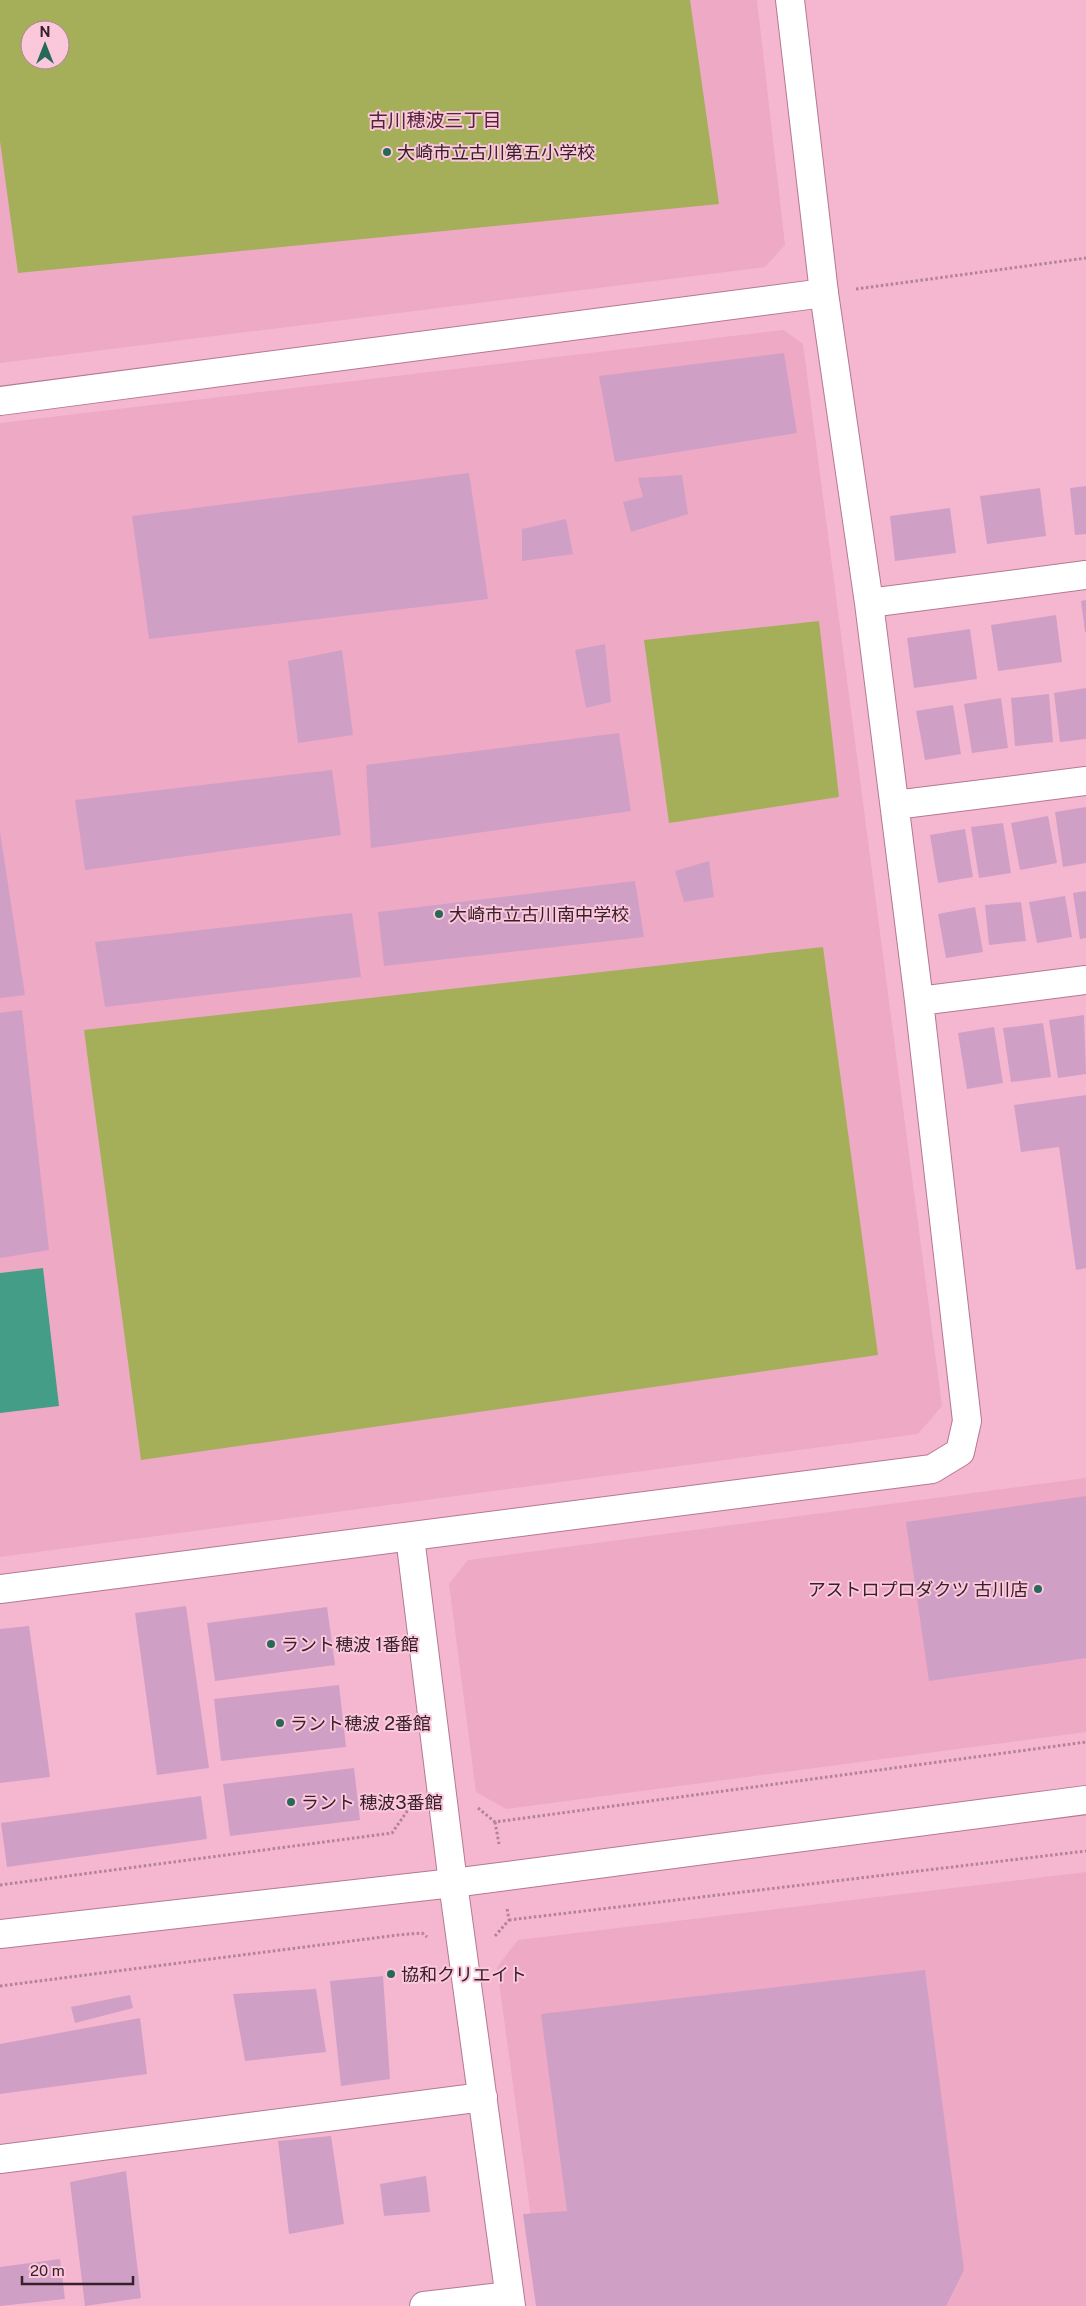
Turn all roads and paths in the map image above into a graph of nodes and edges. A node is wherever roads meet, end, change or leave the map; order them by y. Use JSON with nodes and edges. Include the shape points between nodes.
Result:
{"nodes":[{"id":1,"x":790,"y":0,"type":"edge"},
{"id":2,"x":1086,"y":258,"type":"edge"},
{"id":3,"x":824,"y":293,"type":"junction"},
{"id":4,"x":0,"y":401,"type":"edge"},
{"id":5,"x":1086,"y":575,"type":"edge"},
{"id":6,"x":869,"y":602,"type":"junction"},
{"id":7,"x":1086,"y":781,"type":"edge"},
{"id":8,"x":895,"y":805,"type":"junction"},
{"id":9,"x":1086,"y":980,"type":"edge"},
{"id":10,"x":920,"y":1001,"type":"junction"},
{"id":11,"x":410,"y":1537,"type":"junction"},
{"id":12,"x":0,"y":1589,"type":"edge"},
{"id":13,"x":1086,"y":1742,"type":"edge"},
{"id":14,"x":1086,"y":1800,"type":"edge"},
{"id":15,"x":412,"y":1804,"type":"dead end"},
{"id":16,"x":473,"y":1804,"type":"dead end"},
{"id":17,"x":495,"y":1822,"type":"junction"},
{"id":18,"x":499,"y":1846,"type":"dead end"},
{"id":19,"x":1086,"y":1851,"type":"edge"},
{"id":20,"x":453,"y":1883,"type":"junction"},
{"id":21,"x":0,"y":1885,"type":"edge"},
{"id":22,"x":506,"y":1902,"type":"dead end"},
{"id":23,"x":509,"y":1920,"type":"junction"},
{"id":24,"x":0,"y":1934,"type":"edge"},
{"id":25,"x":431,"y":1941,"type":"dead end"},
{"id":26,"x":490,"y":1943,"type":"dead end"},
{"id":27,"x":0,"y":1986,"type":"edge"},
{"id":28,"x":483,"y":2097,"type":"junction"},
{"id":29,"x":0,"y":2159,"type":"edge"},
{"id":30,"x":510,"y":2301,"type":"edge"},
{"id":31,"x":424,"y":2306,"type":"edge"}],
"edges":[{"from":1,"to":3,"type":"street"},
{"from":2,"to":3,"type":"path"},
{"from":3,"to":4,"type":"street"},
{"from":3,"to":6,"type":"street"},
{"from":5,"to":6,"type":"street"},
{"from":6,"to":8,"type":"street"},
{"from":7,"to":8,"type":"street"},
{"from":8,"to":10,"type":"street"},
{"from":9,"to":10,"type":"street"},
{"from":10,"to":11,"type":"street","via":[[967,1421],[960,1452],[932,1469]]},
{"from":11,"to":12,"type":"street"},
{"from":11,"to":20,"type":"street"},
{"from":13,"to":17,"type":"path"},
{"from":14,"to":20,"type":"street"},
{"from":15,"to":21,"type":"path","via":[[392,1833]]},
{"from":16,"to":17,"type":"path"},
{"from":17,"to":18,"type":"path"},
{"from":19,"to":23,"type":"path"},
{"from":20,"to":24,"type":"street"},
{"from":20,"to":28,"type":"street"},
{"from":22,"to":23,"type":"path"},
{"from":23,"to":26,"type":"path"},
{"from":25,"to":27,"type":"path","via":[[422,1933],[406,1934]]},
{"from":28,"to":29,"type":"street"},
{"from":28,"to":30,"type":"street"},
{"from":30,"to":31,"type":"street"}]}
